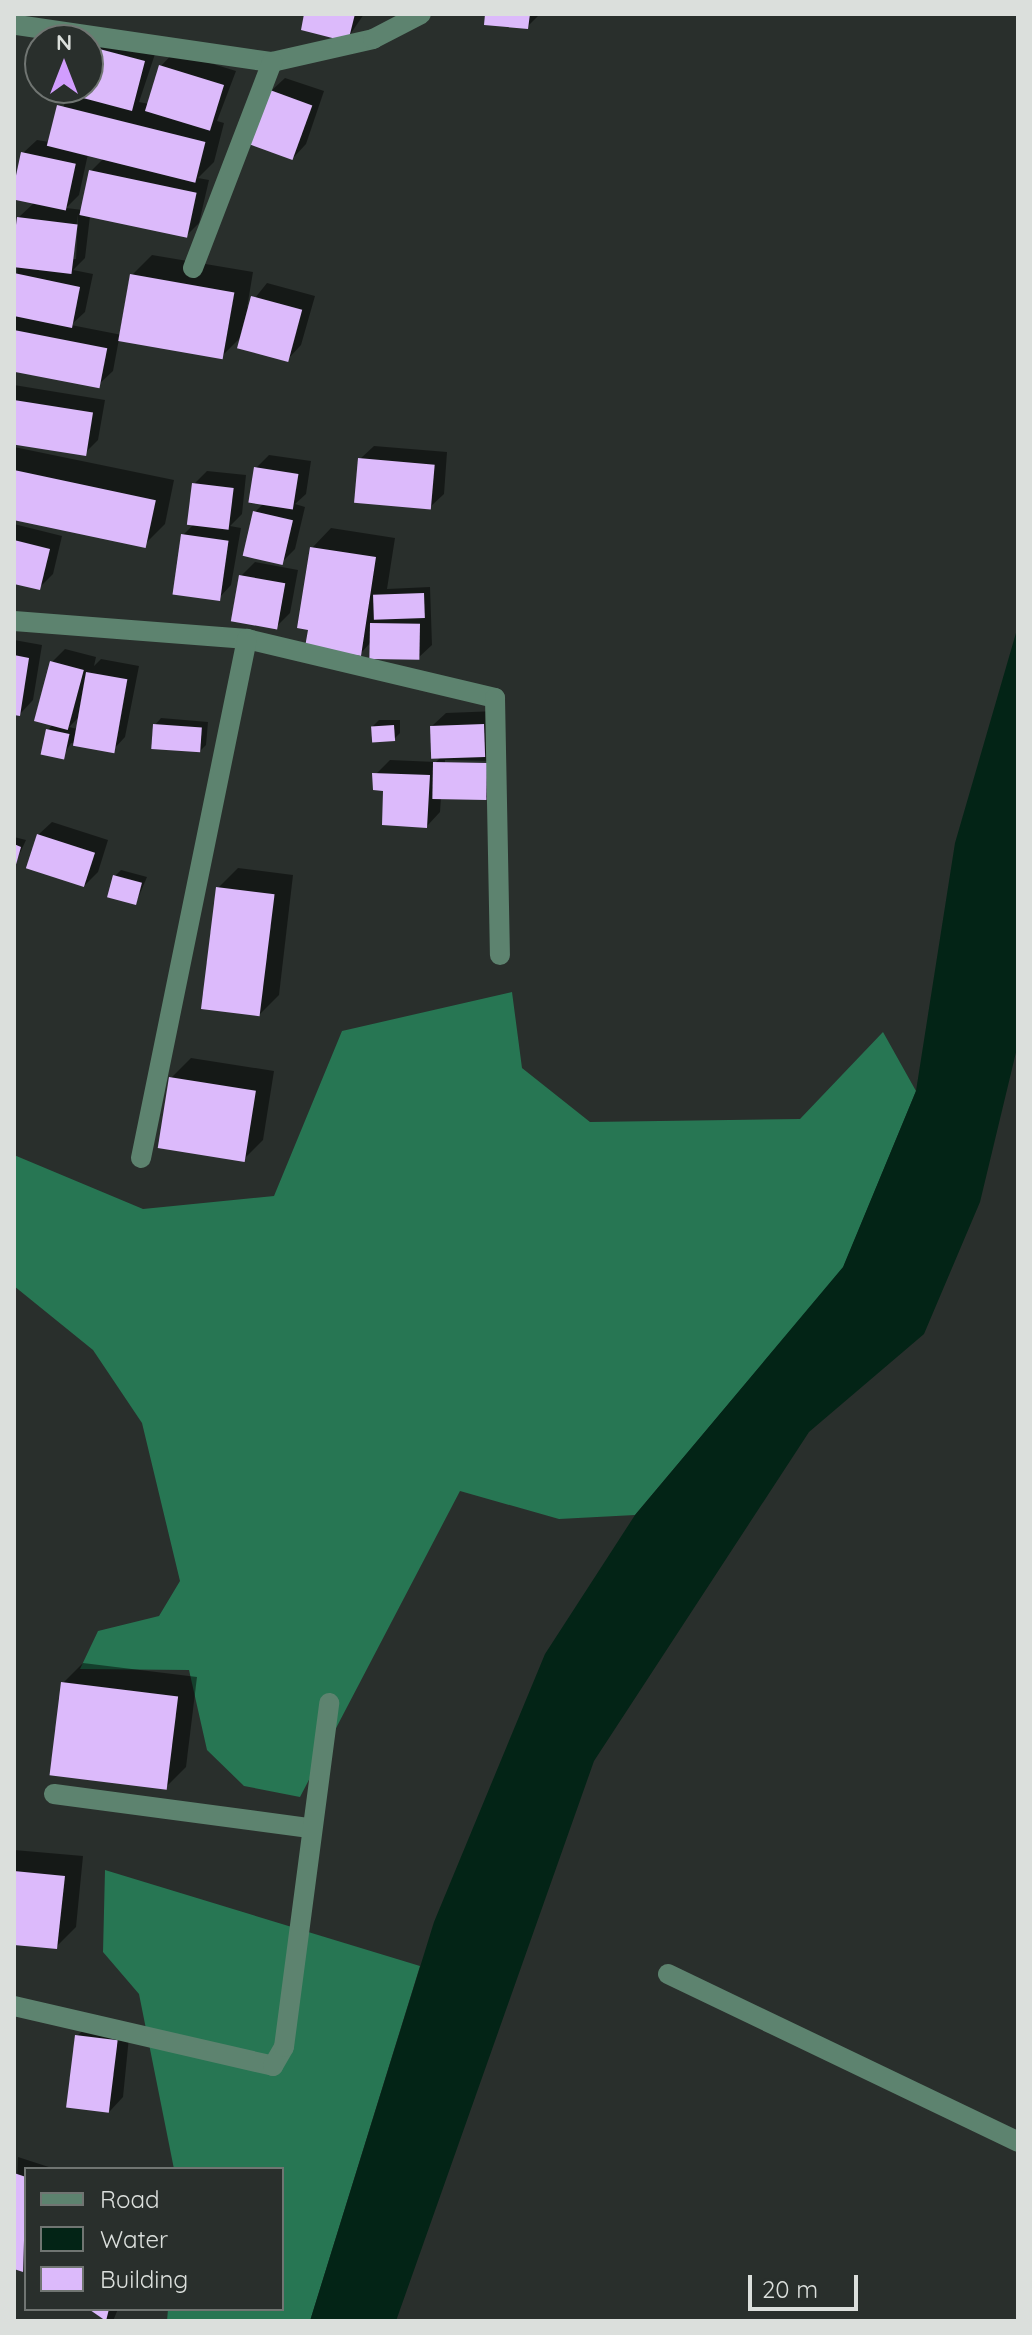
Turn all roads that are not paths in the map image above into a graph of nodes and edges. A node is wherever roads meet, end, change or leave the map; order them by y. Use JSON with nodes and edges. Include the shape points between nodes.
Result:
{"nodes":[{"id":1,"x":421,"y":14,"type":"edge"},
{"id":2,"x":16,"y":25,"type":"edge"},
{"id":3,"x":272,"y":62,"type":"junction"},
{"id":4,"x":193,"y":268,"type":"dead end"},
{"id":5,"x":14,"y":621,"type":"edge"},
{"id":6,"x":247,"y":639,"type":"junction"},
{"id":7,"x":500,"y":955,"type":"dead end"},
{"id":8,"x":141,"y":1158,"type":"dead end"},
{"id":9,"x":329,"y":1703,"type":"dead end"},
{"id":10,"x":54,"y":1794,"type":"dead end"},
{"id":11,"x":310,"y":1828,"type":"junction"},
{"id":12,"x":668,"y":1974,"type":"dead end"},
{"id":13,"x":14,"y":2006,"type":"edge"},
{"id":14,"x":1018,"y":2142,"type":"edge"}],
"edges":[{"from":1,"to":3,"type":"street","via":[[373,39]]},
{"from":2,"to":3,"type":"street"},
{"from":3,"to":4,"type":"street"},
{"from":5,"to":6,"type":"street"},
{"from":6,"to":7,"type":"street","via":[[495,698]]},
{"from":6,"to":8,"type":"street"},
{"from":9,"to":11,"type":"street"},
{"from":10,"to":11,"type":"street"},
{"from":11,"to":13,"type":"street","via":[[284,2047],[273,2066]]},
{"from":12,"to":14,"type":"street"}]}
